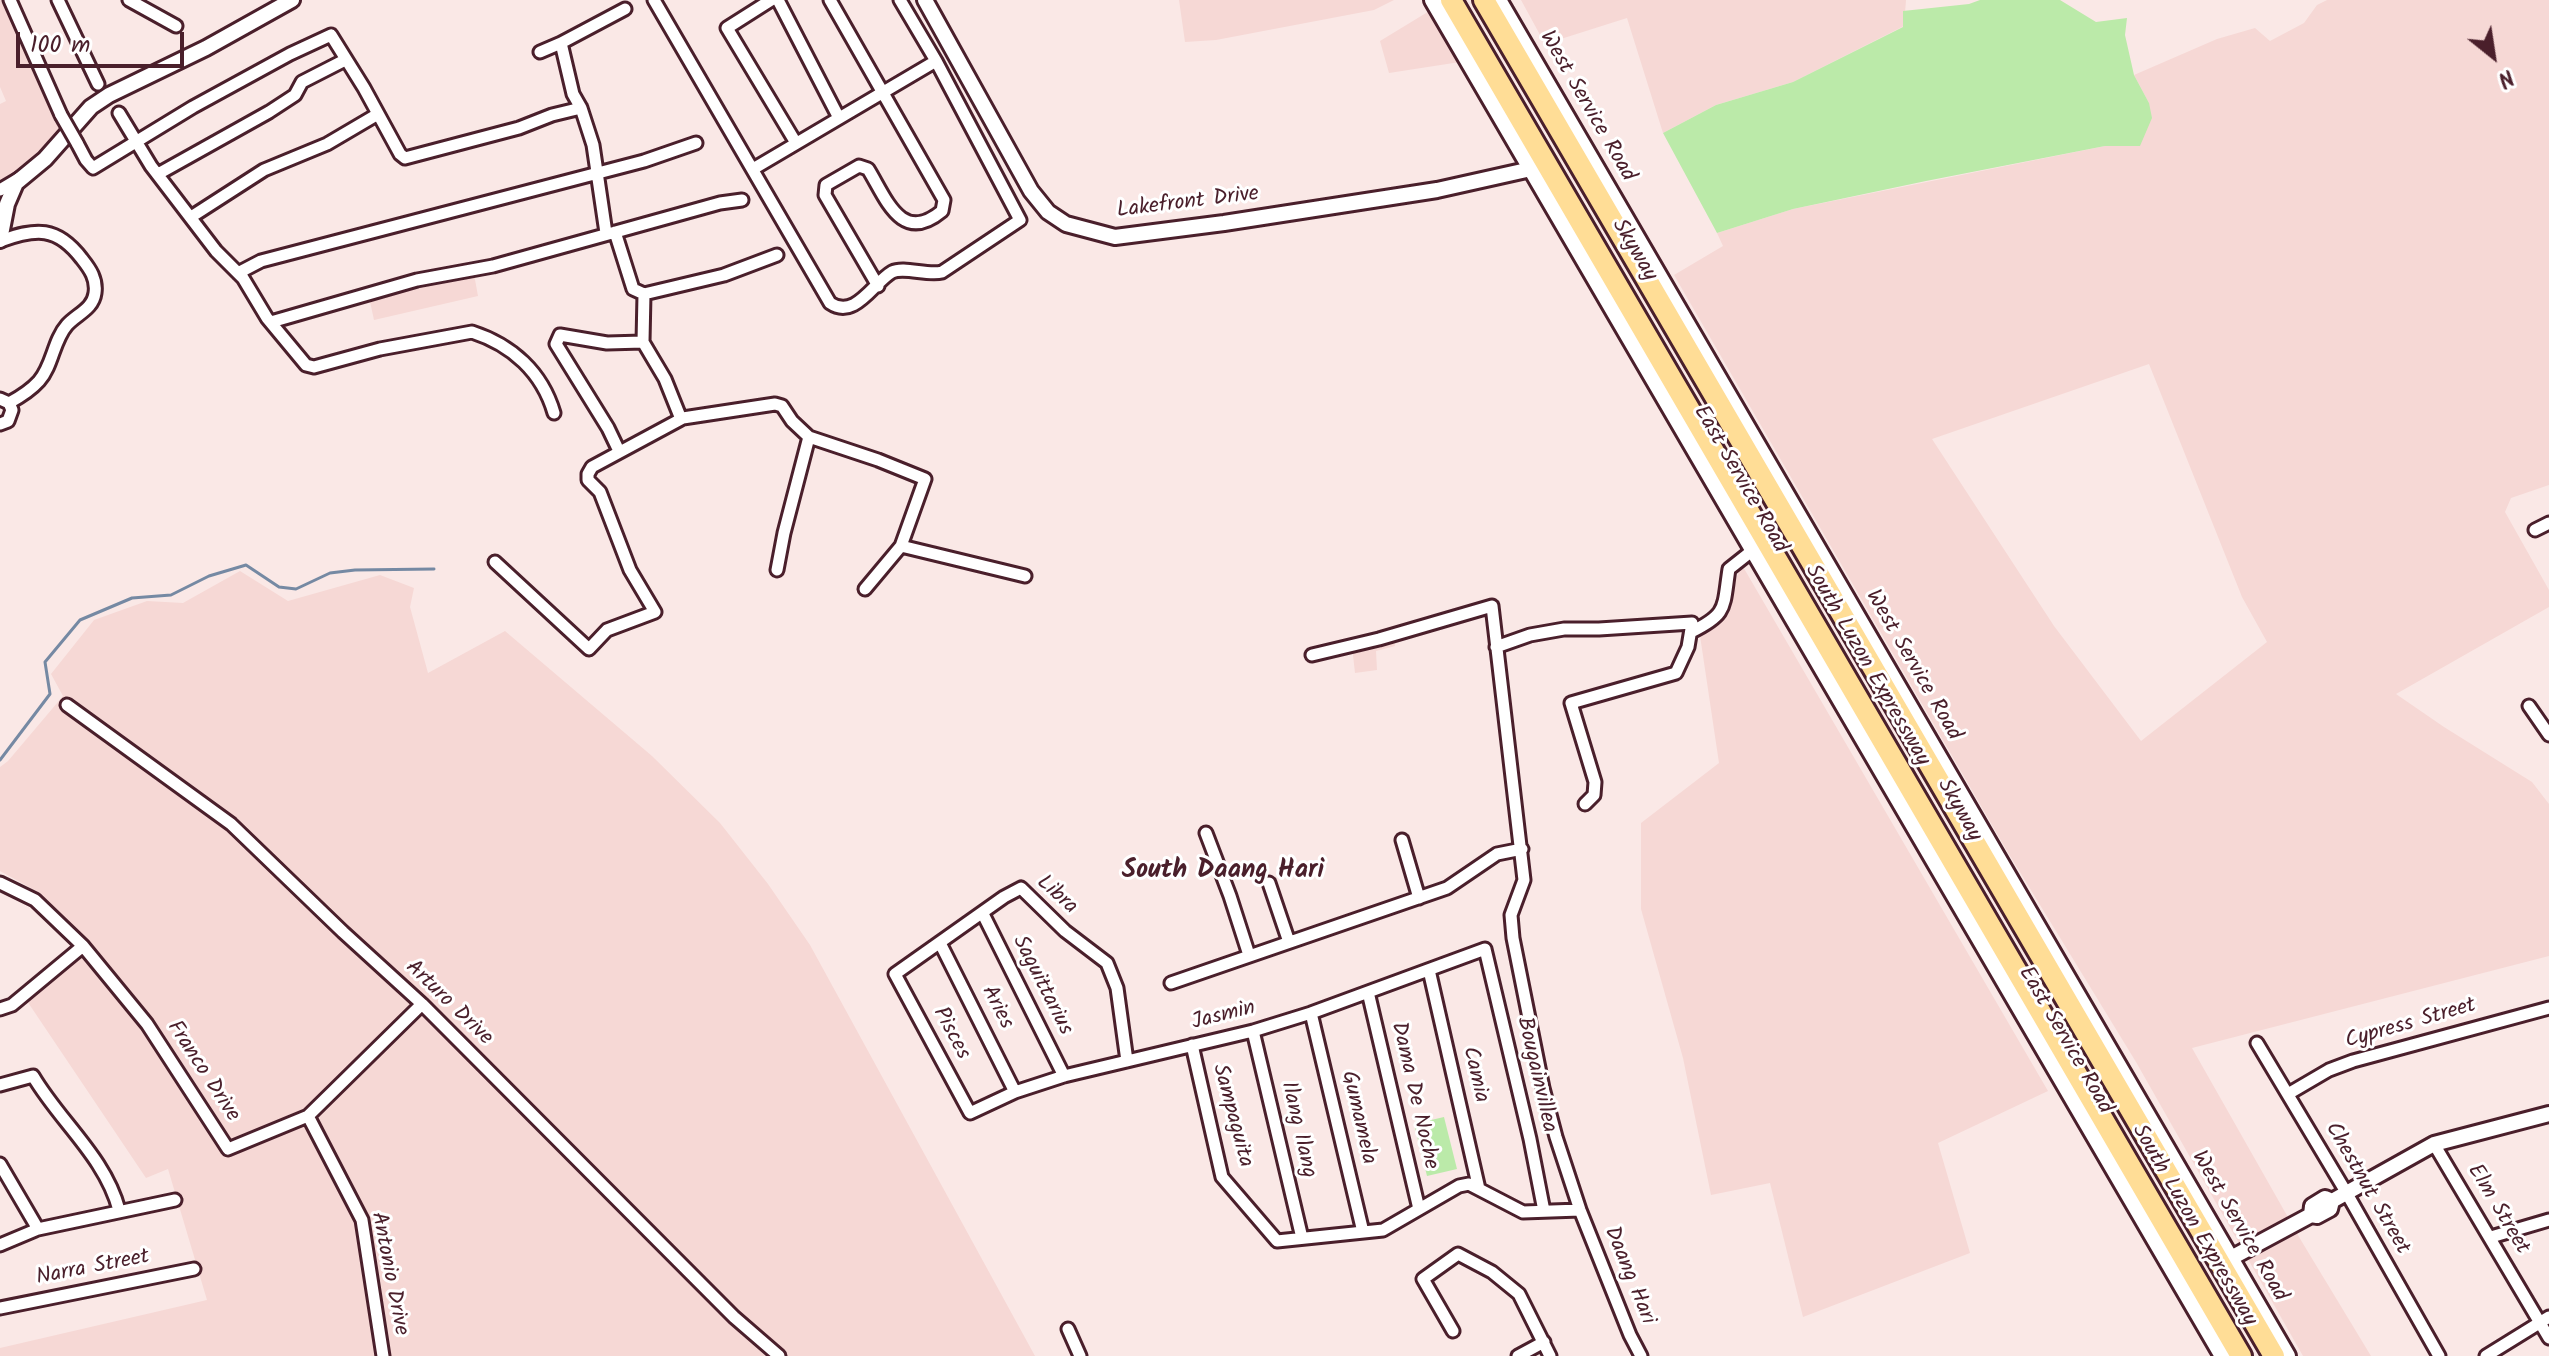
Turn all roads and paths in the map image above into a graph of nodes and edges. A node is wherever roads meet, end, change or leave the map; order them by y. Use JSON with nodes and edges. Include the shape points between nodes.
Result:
{"nodes":[{"id":1,"x":10,"y":0,"type":"edge"},
{"id":2,"x":58,"y":0,"type":"edge"},
{"id":3,"x":129,"y":0,"type":"edge"},
{"id":4,"x":292,"y":0,"type":"edge"},
{"id":5,"x":654,"y":0,"type":"edge"},
{"id":6,"x":771,"y":0,"type":"edge"},
{"id":7,"x":778,"y":0,"type":"edge"},
{"id":8,"x":830,"y":0,"type":"edge"},
{"id":9,"x":900,"y":0,"type":"edge"},
{"id":10,"x":925,"y":0,"type":"edge"},
{"id":11,"x":1433,"y":0,"type":"edge"},
{"id":12,"x":1451,"y":0,"type":"edge"},
{"id":13,"x":1458,"y":0,"type":"edge"},
{"id":14,"x":1474,"y":0,"type":"edge"},
{"id":15,"x":1484,"y":0,"type":"edge"},
{"id":16,"x":1498,"y":0,"type":"edge"},
{"id":17,"x":625,"y":9,"type":"dead end"},
{"id":18,"x":176,"y":26,"type":"dead end"},
{"id":19,"x":561,"y":43,"type":"junction"},
{"id":20,"x":540,"y":52,"type":"dead end"},
{"id":21,"x":345,"y":60,"type":"junction"},
{"id":22,"x":936,"y":61,"type":"junction"},
{"id":23,"x":98,"y":84,"type":"dead end"},
{"id":24,"x":883,"y":92,"type":"junction"},
{"id":25,"x":581,"y":108,"type":"junction"},
{"id":26,"x":119,"y":113,"type":"dead end"},
{"id":27,"x":378,"y":114,"type":"junction"},
{"id":28,"x":839,"y":118,"type":"junction"},
{"id":29,"x":136,"y":141,"type":"junction"},
{"id":30,"x":696,"y":143,"type":"dead end"},
{"id":31,"x":796,"y":143,"type":"junction"},
{"id":32,"x":753,"y":169,"type":"junction"},
{"id":33,"x":1531,"y":169,"type":"junction"},
{"id":34,"x":596,"y":173,"type":"junction"},
{"id":35,"x":158,"y":174,"type":"junction"},
{"id":36,"x":20,"y":178,"type":"junction"},
{"id":37,"x":0,"y":190,"type":"edge"},
{"id":38,"x":742,"y":200,"type":"dead end"},
{"id":39,"x":191,"y":217,"type":"junction"},
{"id":40,"x":610,"y":233,"type":"junction"},
{"id":41,"x":0,"y":238,"type":"edge"},
{"id":42,"x":777,"y":255,"type":"dead end"},
{"id":43,"x":238,"y":273,"type":"junction"},
{"id":44,"x":878,"y":286,"type":"junction"},
{"id":45,"x":644,"y":294,"type":"junction"},
{"id":46,"x":271,"y":322,"type":"junction"},
{"id":47,"x":643,"y":342,"type":"junction"},
{"id":48,"x":5,"y":401,"type":"edge"},
{"id":49,"x":554,"y":413,"type":"dead end"},
{"id":50,"x":681,"y":419,"type":"junction"},
{"id":51,"x":0,"y":424,"type":"edge"},
{"id":52,"x":809,"y":437,"type":"junction"},
{"id":53,"x":619,"y":451,"type":"junction"},
{"id":54,"x":2549,"y":523,"type":"edge"},
{"id":55,"x":2535,"y":530,"type":"dead end"},
{"id":56,"x":901,"y":546,"type":"junction"},
{"id":57,"x":1753,"y":550,"type":"junction"},
{"id":58,"x":495,"y":562,"type":"dead end"},
{"id":59,"x":777,"y":570,"type":"dead end"},
{"id":60,"x":1025,"y":576,"type":"dead end"},
{"id":61,"x":865,"y":589,"type":"dead end"},
{"id":62,"x":1691,"y":632,"type":"junction"},
{"id":63,"x":1496,"y":647,"type":"junction"},
{"id":64,"x":1312,"y":655,"type":"dead end"},
{"id":65,"x":67,"y":705,"type":"dead end"},
{"id":66,"x":2529,"y":706,"type":"dead end"},
{"id":67,"x":2549,"y":735,"type":"edge"},
{"id":68,"x":1585,"y":804,"type":"dead end"},
{"id":69,"x":1206,"y":833,"type":"dead end"},
{"id":70,"x":1402,"y":840,"type":"dead end"},
{"id":71,"x":1522,"y":849,"type":"junction"},
{"id":72,"x":0,"y":883,"type":"edge"},
{"id":73,"x":1269,"y":883,"type":"dead end"},
{"id":74,"x":1419,"y":898,"type":"junction"},
{"id":75,"x":983,"y":914,"type":"junction"},
{"id":76,"x":1289,"y":942,"type":"junction"},
{"id":77,"x":940,"y":943,"type":"junction"},
{"id":78,"x":83,"y":946,"type":"junction"},
{"id":79,"x":1485,"y":949,"type":"joint"},
{"id":80,"x":1249,"y":955,"type":"junction"},
{"id":81,"x":1429,"y":970,"type":"junction"},
{"id":82,"x":895,"y":974,"type":"joint"},
{"id":83,"x":1171,"y":983,"type":"dead end"},
{"id":84,"x":1368,"y":992,"type":"junction"},
{"id":85,"x":422,"y":1004,"type":"junction"},
{"id":86,"x":2549,"y":1008,"type":"edge"},
{"id":87,"x":0,"y":1009,"type":"edge"},
{"id":88,"x":1311,"y":1013,"type":"junction"},
{"id":89,"x":1253,"y":1031,"type":"junction"},
{"id":90,"x":2257,"y":1043,"type":"dead end"},
{"id":91,"x":1192,"y":1045,"type":"junction"},
{"id":92,"x":1127,"y":1061,"type":"junction"},
{"id":93,"x":1064,"y":1076,"type":"junction"},
{"id":94,"x":0,"y":1085,"type":"edge"},
{"id":95,"x":1015,"y":1092,"type":"junction"},
{"id":96,"x":2288,"y":1094,"type":"junction"},
{"id":97,"x":970,"y":1113,"type":"joint"},
{"id":98,"x":2549,"y":1114,"type":"edge"},
{"id":99,"x":308,"y":1116,"type":"junction"},
{"id":100,"x":2434,"y":1144,"type":"junction"},
{"id":101,"x":0,"y":1164,"type":"edge"},
{"id":102,"x":1479,"y":1189,"type":"junction"},
{"id":103,"x":2346,"y":1192,"type":"junction"},
{"id":104,"x":175,"y":1200,"type":"dead end"},
{"id":105,"x":1419,"y":1209,"type":"junction"},
{"id":106,"x":119,"y":1210,"type":"junction"},
{"id":107,"x":1580,"y":1210,"type":"junction"},
{"id":108,"x":1544,"y":1211,"type":"junction"},
{"id":109,"x":2549,"y":1220,"type":"edge"},
{"id":110,"x":38,"y":1229,"type":"junction"},
{"id":111,"x":1363,"y":1232,"type":"junction"},
{"id":112,"x":2491,"y":1237,"type":"junction"},
{"id":113,"x":1302,"y":1238,"type":"junction"},
{"id":114,"x":0,"y":1245,"type":"edge"},
{"id":115,"x":2231,"y":1258,"type":"junction"},
{"id":116,"x":194,"y":1269,"type":"dead end"},
{"id":117,"x":0,"y":1308,"type":"edge"},
{"id":118,"x":2544,"y":1320,"type":"edge"},
{"id":119,"x":1068,"y":1329,"type":"dead end"},
{"id":120,"x":1453,"y":1331,"type":"dead end"},
{"id":121,"x":2549,"y":1338,"type":"edge"},
{"id":122,"x":1544,"y":1342,"type":"junction"},
{"id":123,"x":383,"y":1356,"type":"edge"},
{"id":124,"x":779,"y":1356,"type":"edge"},
{"id":125,"x":1080,"y":1356,"type":"edge"},
{"id":126,"x":1518,"y":1356,"type":"edge"},
{"id":127,"x":1550,"y":1356,"type":"edge"},
{"id":128,"x":1641,"y":1356,"type":"edge"},
{"id":129,"x":2223,"y":1356,"type":"edge"},
{"id":130,"x":2241,"y":1356,"type":"edge"},
{"id":131,"x":2248,"y":1356,"type":"edge"},
{"id":132,"x":2263,"y":1356,"type":"edge"},
{"id":133,"x":2274,"y":1356,"type":"edge"},
{"id":134,"x":2287,"y":1356,"type":"edge"},
{"id":135,"x":2439,"y":1356,"type":"edge"},
{"id":136,"x":2486,"y":1356,"type":"edge"}],
"edges":[{"from":1,"to":29,"type":"street","bridge":true,"via":[[61,115],[93,168]]},
{"from":2,"to":23,"type":"street"},
{"from":3,"to":18,"type":"street"},
{"from":4,"to":36,"type":"street","via":[[99,101]]},
{"from":5,"to":32,"type":"street"},
{"from":6,"to":31,"type":"street","via":[[727,28]]},
{"from":7,"to":28,"type":"street"},
{"from":8,"to":24,"type":"street"},
{"from":9,"to":22,"type":"street"},
{"from":10,"to":33,"type":"street","name":"Lakefront Drive","via":[[1031,191],[1048,212],[1090,231],[1115,237],[1224,223],[1437,190]]},
{"from":11,"to":33,"type":"main road","name":"East Service Road"},
{"from":12,"to":130,"type":"highway","name":"South Luzon Expressway"},
{"from":13,"to":131,"type":"highway","name":"Skyway"},
{"from":14,"to":132,"type":"highway","name":"Skyway"},
{"from":15,"to":133,"type":"highway","name":"South Luzon Expressway"},
{"from":16,"to":115,"type":"main road","name":"West Service Road"},
{"from":17,"to":19,"type":"street"},
{"from":19,"to":20,"type":"street"},
{"from":19,"to":25,"type":"street"},
{"from":21,"to":27,"type":"street"},
{"from":21,"to":29,"type":"street","via":[[331,35]]},
{"from":21,"to":35,"type":"street","via":[[302,82],[295,95],[269,112]]},
{"from":22,"to":24,"type":"street"},
{"from":22,"to":44,"type":"street","via":[[1020,220],[942,272],[899,270]]},
{"from":24,"to":28,"type":"street"},
{"from":24,"to":44,"type":"street","via":[[944,200],[942,211],[932,219],[908,222],[898,218],[864,167],[826,185],[825,195]]},
{"from":25,"to":27,"type":"street","via":[[405,158]]},
{"from":25,"to":34,"type":"street"},
{"from":26,"to":29,"type":"street"},
{"from":27,"to":39,"type":"street","via":[[327,144],[264,170]]},
{"from":28,"to":31,"type":"street"},
{"from":29,"to":35,"type":"street"},
{"from":30,"to":34,"type":"street"},
{"from":31,"to":32,"type":"street"},
{"from":32,"to":44,"type":"street","via":[[830,303],[846,308]]},
{"from":33,"to":57,"type":"main road","name":"East Service Road"},
{"from":34,"to":40,"type":"street"},
{"from":34,"to":43,"type":"street","via":[[261,261]]},
{"from":35,"to":39,"type":"street"},
{"from":36,"to":37,"type":"street"},
{"from":36,"to":41,"type":"street","via":[[9,195]]},
{"from":38,"to":40,"type":"street"},
{"from":39,"to":43,"type":"street"},
{"from":40,"to":45,"type":"street","via":[[633,289]]},
{"from":40,"to":46,"type":"street"},
{"from":41,"to":48,"type":"street","via":[[57,234],[74,248],[95,283],[95,297],[66,326],[40,380]]},
{"from":42,"to":45,"type":"street","via":[[724,275]]},
{"from":43,"to":46,"type":"street"},
{"from":45,"to":47,"type":"street"},
{"from":46,"to":49,"type":"street","via":[[306,365],[314,367],[472,332],[526,363]]},
{"from":47,"to":50,"type":"street"},
{"from":47,"to":53,"type":"street","via":[[557,338]]},
{"from":48,"to":51,"type":"street","via":[[11,418]]},
{"from":50,"to":52,"type":"street","via":[[775,404]]},
{"from":50,"to":53,"type":"street"},
{"from":52,"to":56,"type":"street","via":[[925,479]]},
{"from":52,"to":59,"type":"street"},
{"from":53,"to":58,"type":"street","via":[[592,467],[588,480],[600,492],[630,570],[655,612],[607,630],[589,649]]},
{"from":54,"to":55,"type":"street"},
{"from":56,"to":60,"type":"street"},
{"from":56,"to":61,"type":"street"},
{"from":57,"to":62,"type":"street","via":[[1729,569],[1718,617]]},
{"from":57,"to":129,"type":"main road","name":"East Service Road"},
{"from":62,"to":63,"type":"street","via":[[1691,622],[1564,629]]},
{"from":62,"to":68,"type":"street","via":[[1676,673],[1571,703],[1595,782],[1594,795]]},
{"from":63,"to":64,"type":"street","name":"Daang Hari","via":[[1492,606]]},
{"from":63,"to":71,"type":"street","name":"Daang Hari"},
{"from":65,"to":85,"type":"street","name":"Arturo Drive","via":[[231,824]]},
{"from":66,"to":67,"type":"street"},
{"from":69,"to":80,"type":"street"},
{"from":70,"to":74,"type":"street"},
{"from":71,"to":74,"type":"street","via":[[1497,854],[1461,881]]},
{"from":71,"to":107,"type":"street","name":"Daang Hari","via":[[1524,880],[1511,915],[1513,938],[1543,1088]]},
{"from":72,"to":78,"type":"street","name":"Franco Drive","via":[[35,900]]},
{"from":73,"to":76,"type":"street"},
{"from":74,"to":76,"type":"street"},
{"from":75,"to":77,"type":"street","name":"Libra"},
{"from":75,"to":92,"type":"street","name":"Libra","via":[[1021,888],[1107,963],[1117,988]]},
{"from":75,"to":93,"type":"street","name":"Saguittarius"},
{"from":76,"to":80,"type":"street"},
{"from":77,"to":82,"type":"street","name":"Libra"},
{"from":77,"to":95,"type":"street","name":"Aries"},
{"from":78,"to":87,"type":"street","via":[[12,1005]]},
{"from":78,"to":99,"type":"street","name":"Franco Drive","via":[[147,1024],[228,1149]]},
{"from":79,"to":81,"type":"street","name":"Jasmin"},
{"from":79,"to":108,"type":"street","name":"Bougainvillea"},
{"from":80,"to":83,"type":"street"},
{"from":81,"to":84,"type":"street","name":"Jasmin"},
{"from":81,"to":102,"type":"street","name":"Camia"},
{"from":82,"to":97,"type":"street","name":"Pisces"},
{"from":84,"to":88,"type":"street","name":"Jasmin"},
{"from":84,"to":105,"type":"street","name":"Dama De Noche"},
{"from":85,"to":99,"type":"street","name":"Franco Drive"},
{"from":85,"to":124,"type":"street","name":"Arturo Drive"},
{"from":86,"to":96,"type":"street","name":"Cypress Street","via":[[2353,1061]]},
{"from":88,"to":89,"type":"street","name":"Jasmin"},
{"from":88,"to":111,"type":"street","name":"Gumamela"},
{"from":89,"to":91,"type":"street","name":"Jasmin"},
{"from":89,"to":113,"type":"street","name":"Ilang Ilang"},
{"from":90,"to":96,"type":"street","name":"Chestnut Street"},
{"from":91,"to":92,"type":"street","name":"Jasmin"},
{"from":91,"to":113,"type":"street","name":"Sampaguita","via":[[1222,1177],[1277,1241]]},
{"from":92,"to":93,"type":"street","name":"Jasmin"},
{"from":93,"to":95,"type":"street","name":"Jasmin"},
{"from":94,"to":106,"type":"street","via":[[33,1076],[79,1135],[113,1188]]},
{"from":95,"to":97,"type":"street","name":"Jasmin"},
{"from":96,"to":103,"type":"street","name":"Chestnut Street"},
{"from":98,"to":100,"type":"street"},
{"from":99,"to":123,"type":"street","name":"Antonio Drive","via":[[362,1220]]},
{"from":100,"to":103,"type":"street"},
{"from":100,"to":112,"type":"street","name":"Elm Street"},
{"from":101,"to":110,"type":"street"},
{"from":102,"to":105,"type":"street","name":"Sampaguita","via":[[1459,1186]]},
{"from":102,"to":108,"type":"street","via":[[1523,1212]]},
{"from":103,"to":115,"type":"street","via":[[2332,1201],[2330,1209]]},
{"from":103,"to":135,"type":"street","name":"Chestnut Street"},
{"from":104,"to":106,"type":"street"},
{"from":105,"to":111,"type":"street","name":"Sampaguita","via":[[1383,1230]]},
{"from":106,"to":110,"type":"street"},
{"from":107,"to":108,"type":"street"},
{"from":107,"to":128,"type":"street","name":"Daang Hari"},
{"from":109,"to":112,"type":"street"},
{"from":110,"to":114,"type":"street"},
{"from":111,"to":113,"type":"street","name":"Sampaguita"},
{"from":112,"to":118,"type":"street","name":"Elm Street"},
{"from":115,"to":134,"type":"main road","name":"West Service Road"},
{"from":116,"to":117,"type":"street","name":"Narra Street"},
{"from":118,"to":121,"type":"street","name":"Elm Street"},
{"from":118,"to":136,"type":"street"},
{"from":119,"to":125,"type":"street"},
{"from":120,"to":122,"type":"street","via":[[1423,1279],[1458,1254],[1519,1294]]},
{"from":122,"to":126,"type":"street"},
{"from":122,"to":127,"type":"street"}]}
